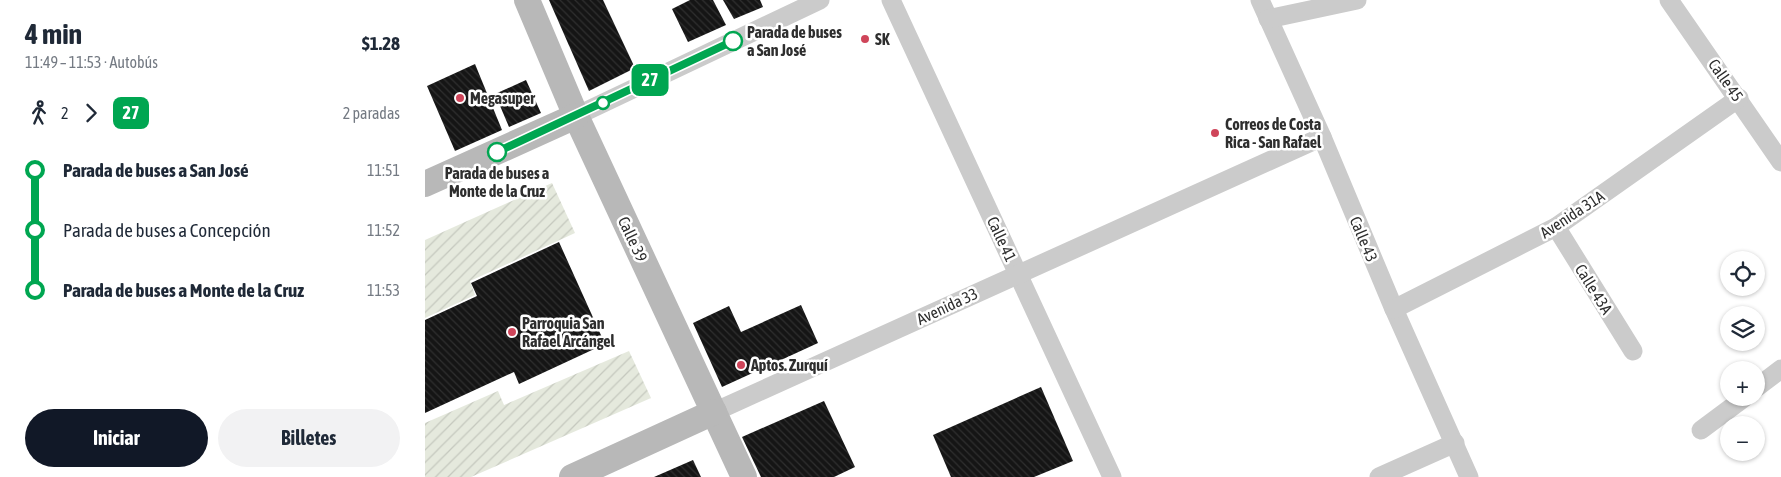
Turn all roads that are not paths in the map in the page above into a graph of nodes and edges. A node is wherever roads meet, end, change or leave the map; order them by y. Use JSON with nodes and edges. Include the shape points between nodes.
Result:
{"nodes":[{"id":1,"x":527,"y":0,"type":"edge"},
{"id":2,"x":820,"y":0,"type":"edge"},
{"id":3,"x":891,"y":0,"type":"edge"},
{"id":4,"x":1260,"y":0,"type":"edge"},
{"id":5,"x":1357,"y":0,"type":"edge"},
{"id":6,"x":1669,"y":0,"type":"edge"},
{"id":7,"x":1268,"y":19,"type":"junction"},
{"id":8,"x":1739,"y":98,"type":"junction"},
{"id":9,"x":576,"y":116,"type":"junction"},
{"id":10,"x":1322,"y":137,"type":"junction"},
{"id":11,"x":1781,"y":160,"type":"edge"},
{"id":12,"x":425,"y":184,"type":"edge"},
{"id":13,"x":1556,"y":228,"type":"junction"},
{"id":14,"x":1018,"y":274,"type":"junction"},
{"id":15,"x":1394,"y":309,"type":"junction"},
{"id":16,"x":1633,"y":351,"type":"dead end"},
{"id":17,"x":1781,"y":369,"type":"edge"},
{"id":18,"x":1765,"y":381,"type":"edge"},
{"id":19,"x":1733,"y":406,"type":"edge"},
{"id":20,"x":715,"y":412,"type":"junction"},
{"id":21,"x":1701,"y":430,"type":"dead end"},
{"id":22,"x":1455,"y":443,"type":"junction"},
{"id":23,"x":572,"y":477,"type":"edge"},
{"id":24,"x":743,"y":477,"type":"edge"},
{"id":25,"x":1112,"y":477,"type":"edge"},
{"id":26,"x":1379,"y":477,"type":"edge"},
{"id":27,"x":1469,"y":477,"type":"edge"}],
"edges":[{"from":1,"to":9,"type":"main road","name":"Calle 39"},
{"from":2,"to":9,"type":"street"},
{"from":3,"to":14,"type":"street","name":"Calle 41"},
{"from":4,"to":7,"type":"street","name":"Calle 43"},
{"from":5,"to":7,"type":"street"},
{"from":6,"to":8,"type":"street","name":"Calle 45"},
{"from":7,"to":10,"type":"street","name":"Calle 43"},
{"from":8,"to":11,"type":"street","name":"Calle 45"},
{"from":8,"to":13,"type":"street","name":"Avenida 31A"},
{"from":9,"to":12,"type":"main road"},
{"from":9,"to":20,"type":"main road","name":"Calle 39"},
{"from":10,"to":14,"type":"street","name":"Avenida 33"},
{"from":10,"to":15,"type":"street","name":"Calle 43"},
{"from":13,"to":15,"type":"street","name":"Avenida 31A"},
{"from":13,"to":16,"type":"street","name":"Calle 43A"},
{"from":14,"to":20,"type":"street","name":"Avenida 33"},
{"from":14,"to":25,"type":"street","name":"Calle 41"},
{"from":15,"to":22,"type":"street","name":"Calle 43"},
{"from":17,"to":18,"type":"street"},
{"from":19,"to":21,"type":"street"},
{"from":20,"to":23,"type":"main road","name":"Avenida 33"},
{"from":20,"to":24,"type":"main road","name":"Calle 39"},
{"from":22,"to":26,"type":"street"},
{"from":22,"to":27,"type":"street","name":"Calle 43"}]}
